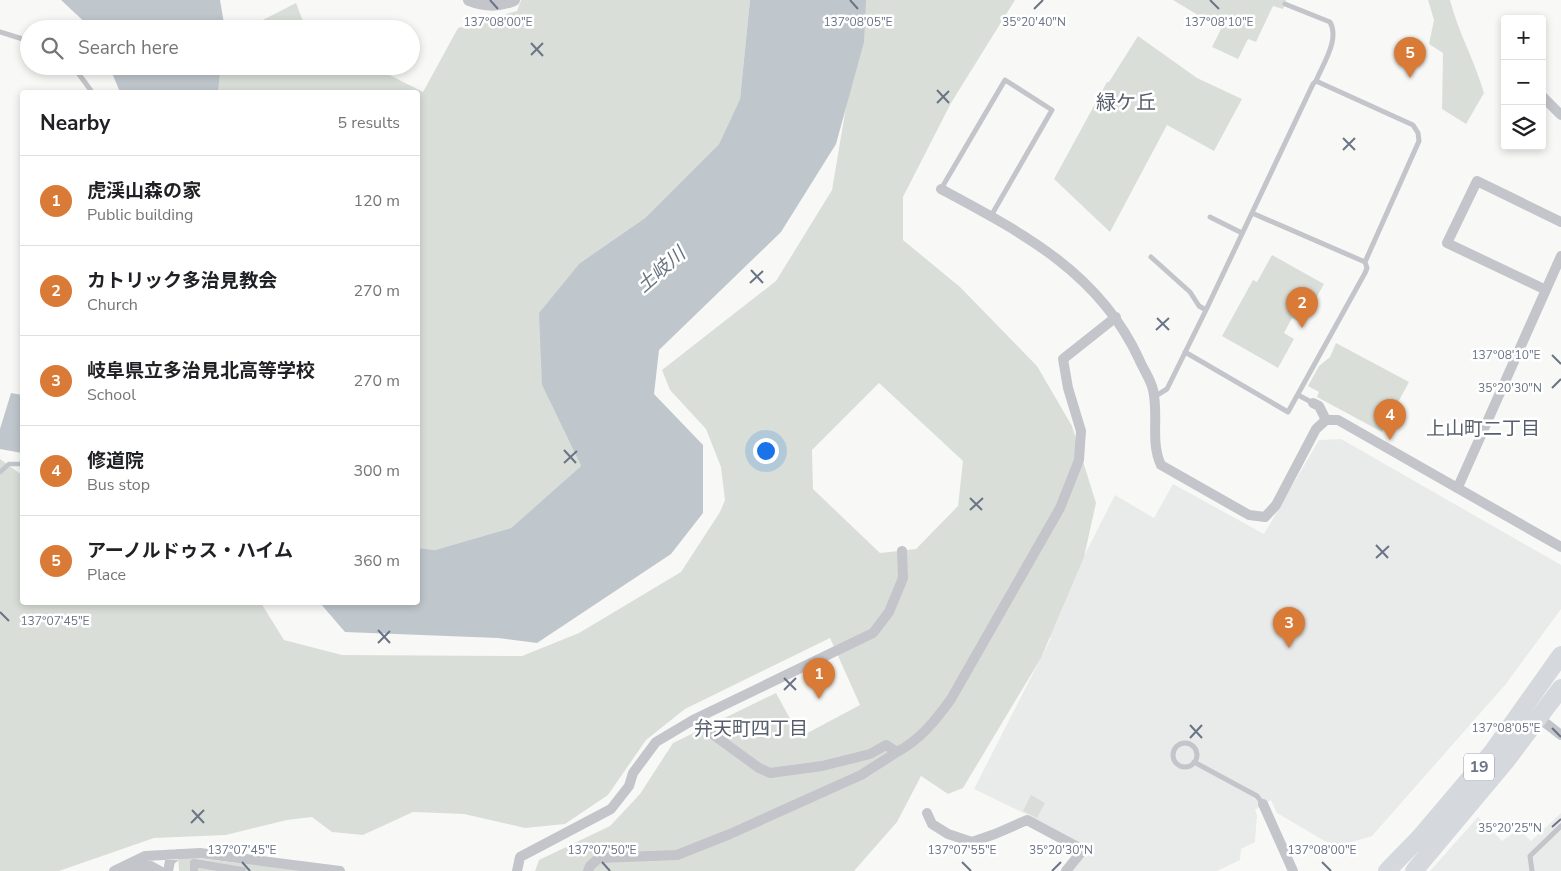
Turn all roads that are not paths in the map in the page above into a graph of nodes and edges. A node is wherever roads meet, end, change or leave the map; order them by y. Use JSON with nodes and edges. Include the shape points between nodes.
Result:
{"nodes":[{"id":1,"x":469,"y":0,"type":"edge"},
{"id":2,"x":514,"y":0,"type":"edge"},
{"id":3,"x":1285,"y":4,"type":"dead end"},
{"id":4,"x":0,"y":32,"type":"edge"},
{"id":5,"x":20,"y":38,"type":"edge"},
{"id":6,"x":80,"y":75,"type":"edge"},
{"id":7,"x":1316,"y":81,"type":"junction"},
{"id":8,"x":91,"y":90,"type":"edge"},
{"id":9,"x":1546,"y":100,"type":"edge"},
{"id":10,"x":1561,"y":115,"type":"edge"},
{"id":11,"x":941,"y":189,"type":"joint"},
{"id":12,"x":1252,"y":213,"type":"junction"},
{"id":13,"x":990,"y":216,"type":"junction"},
{"id":14,"x":1210,"y":217,"type":"dead end"},
{"id":15,"x":1561,"y":222,"type":"edge"},
{"id":16,"x":1242,"y":233,"type":"junction"},
{"id":17,"x":1561,"y":256,"type":"edge"},
{"id":18,"x":1151,"y":257,"type":"dead end"},
{"id":19,"x":1365,"y":262,"type":"junction"},
{"id":20,"x":1557,"y":277,"type":"edge"},
{"id":21,"x":1546,"y":290,"type":"junction"},
{"id":22,"x":1206,"y":310,"type":"junction"},
{"id":23,"x":1116,"y":317,"type":"junction"},
{"id":24,"x":1185,"y":352,"type":"junction"},
{"id":25,"x":1298,"y":395,"type":"junction"},
{"id":26,"x":1154,"y":397,"type":"junction"},
{"id":27,"x":1313,"y":403,"type":"joint"},
{"id":28,"x":1326,"y":420,"type":"junction"},
{"id":29,"x":1458,"y":487,"type":"junction"},
{"id":30,"x":1561,"y":547,"type":"edge"},
{"id":31,"x":902,"y":551,"type":"dead end"},
{"id":32,"x":1561,"y":655,"type":"edge"},
{"id":33,"x":1561,"y":688,"type":"edge"},
{"id":34,"x":1539,"y":718,"type":"junction"},
{"id":35,"x":693,"y":720,"type":"junction"},
{"id":36,"x":1561,"y":735,"type":"edge"},
{"id":37,"x":897,"y":752,"type":"junction"},
{"id":38,"x":1194,"y":762,"type":"junction"},
{"id":39,"x":1263,"y":804,"type":"joint"},
{"id":40,"x":927,"y":813,"type":"dead end"},
{"id":41,"x":1561,"y":826,"type":"edge"},
{"id":42,"x":178,"y":854,"type":"junction"},
{"id":43,"x":210,"y":855,"type":"junction"},
{"id":44,"x":207,"y":865,"type":"junction"},
{"id":45,"x":117,"y":869,"type":"edge"},
{"id":46,"x":305,"y":869,"type":"edge"},
{"id":47,"x":160,"y":871,"type":"edge"},
{"id":48,"x":168,"y":871,"type":"edge"},
{"id":49,"x":194,"y":871,"type":"edge"},
{"id":50,"x":242,"y":871,"type":"edge"},
{"id":51,"x":340,"y":871,"type":"edge"},
{"id":52,"x":517,"y":871,"type":"edge"},
{"id":53,"x":588,"y":871,"type":"edge"},
{"id":54,"x":1066,"y":871,"type":"edge"},
{"id":55,"x":1293,"y":871,"type":"edge"},
{"id":56,"x":1387,"y":871,"type":"edge"},
{"id":57,"x":1414,"y":871,"type":"edge"},
{"id":58,"x":1532,"y":871,"type":"edge"}],
"edges":[{"from":1,"to":2,"type":"street","via":[[502,5]]},
{"from":3,"to":7,"type":"lane","via":[[1330,22],[1334,28],[1334,38]]},
{"from":4,"to":5,"type":"lane"},
{"from":6,"to":8,"type":"lane"},
{"from":7,"to":12,"type":"lane"},
{"from":7,"to":19,"type":"lane","via":[[1413,125],[1418,133],[1419,141]]},
{"from":9,"to":10,"type":"street"},
{"from":11,"to":13,"type":"street"},
{"from":11,"to":13,"type":"lane","via":[[1005,80],[1052,110]]},
{"from":12,"to":16,"type":"lane"},
{"from":12,"to":19,"type":"lane"},
{"from":13,"to":23,"type":"street","via":[[1038,243],[1072,271]]},
{"from":14,"to":16,"type":"lane"},
{"from":15,"to":21,"type":"street","via":[[1477,181],[1447,243]]},
{"from":16,"to":22,"type":"lane"},
{"from":17,"to":20,"type":"street"},
{"from":18,"to":22,"type":"lane"},
{"from":19,"to":25,"type":"lane","via":[[1365,273]]},
{"from":20,"to":21,"type":"street"},
{"from":21,"to":29,"type":"street"},
{"from":22,"to":24,"type":"lane"},
{"from":23,"to":26,"type":"street","via":[[1134,347]]},
{"from":23,"to":37,"type":"street","via":[[1063,359],[1081,431],[1079,460],[1060,508],[951,699],[936,721],[909,746]]},
{"from":24,"to":25,"type":"lane","via":[[1288,412]]},
{"from":24,"to":26,"type":"lane","via":[[1167,389]]},
{"from":25,"to":27,"type":"lane"},
{"from":26,"to":28,"type":"street","via":[[1156,454],[1161,465],[1249,515],[1266,516],[1276,505],[1316,429]]},
{"from":27,"to":28,"type":"street","via":[[1319,406]]},
{"from":28,"to":29,"type":"street","via":[[1338,420]]},
{"from":29,"to":30,"type":"street"},
{"from":31,"to":35,"type":"street","via":[[903,578],[889,612],[873,633]]},
{"from":32,"to":56,"type":"highway","number":"19","via":[[1493,751]]},
{"from":33,"to":34,"type":"highway","number":"19"},
{"from":34,"to":36,"type":"street"},
{"from":34,"to":57,"type":"highway","number":"19"},
{"from":35,"to":37,"type":"street","via":[[770,773],[822,766],[870,754],[886,745]]},
{"from":35,"to":52,"type":"street","via":[[656,742],[611,808],[520,858]]},
{"from":37,"to":53,"type":"street","via":[[861,775],[677,855],[599,858]]},
{"from":38,"to":38,"type":"lane","via":[[1188,766],[1177,764],[1173,754],[1176,747],[1187,743],[1194,747],[1197,755]]},
{"from":38,"to":39,"type":"lane","via":[[1257,796]]},
{"from":39,"to":55,"type":"street"},
{"from":40,"to":54,"type":"street","via":[[932,824],[948,834],[972,842],[1027,820],[1083,850]]},
{"from":41,"to":58,"type":"lane","via":[[1530,856]]},
{"from":42,"to":43,"type":"street"},
{"from":42,"to":45,"type":"street","via":[[145,856]]},
{"from":42,"to":48,"type":"street","via":[[170,861]]},
{"from":43,"to":44,"type":"street"},
{"from":43,"to":46,"type":"street"},
{"from":44,"to":49,"type":"street","via":[[194,863]]},
{"from":44,"to":50,"type":"street"},
{"from":45,"to":47,"type":"street","via":[[151,866]]},
{"from":46,"to":51,"type":"street"}]}
